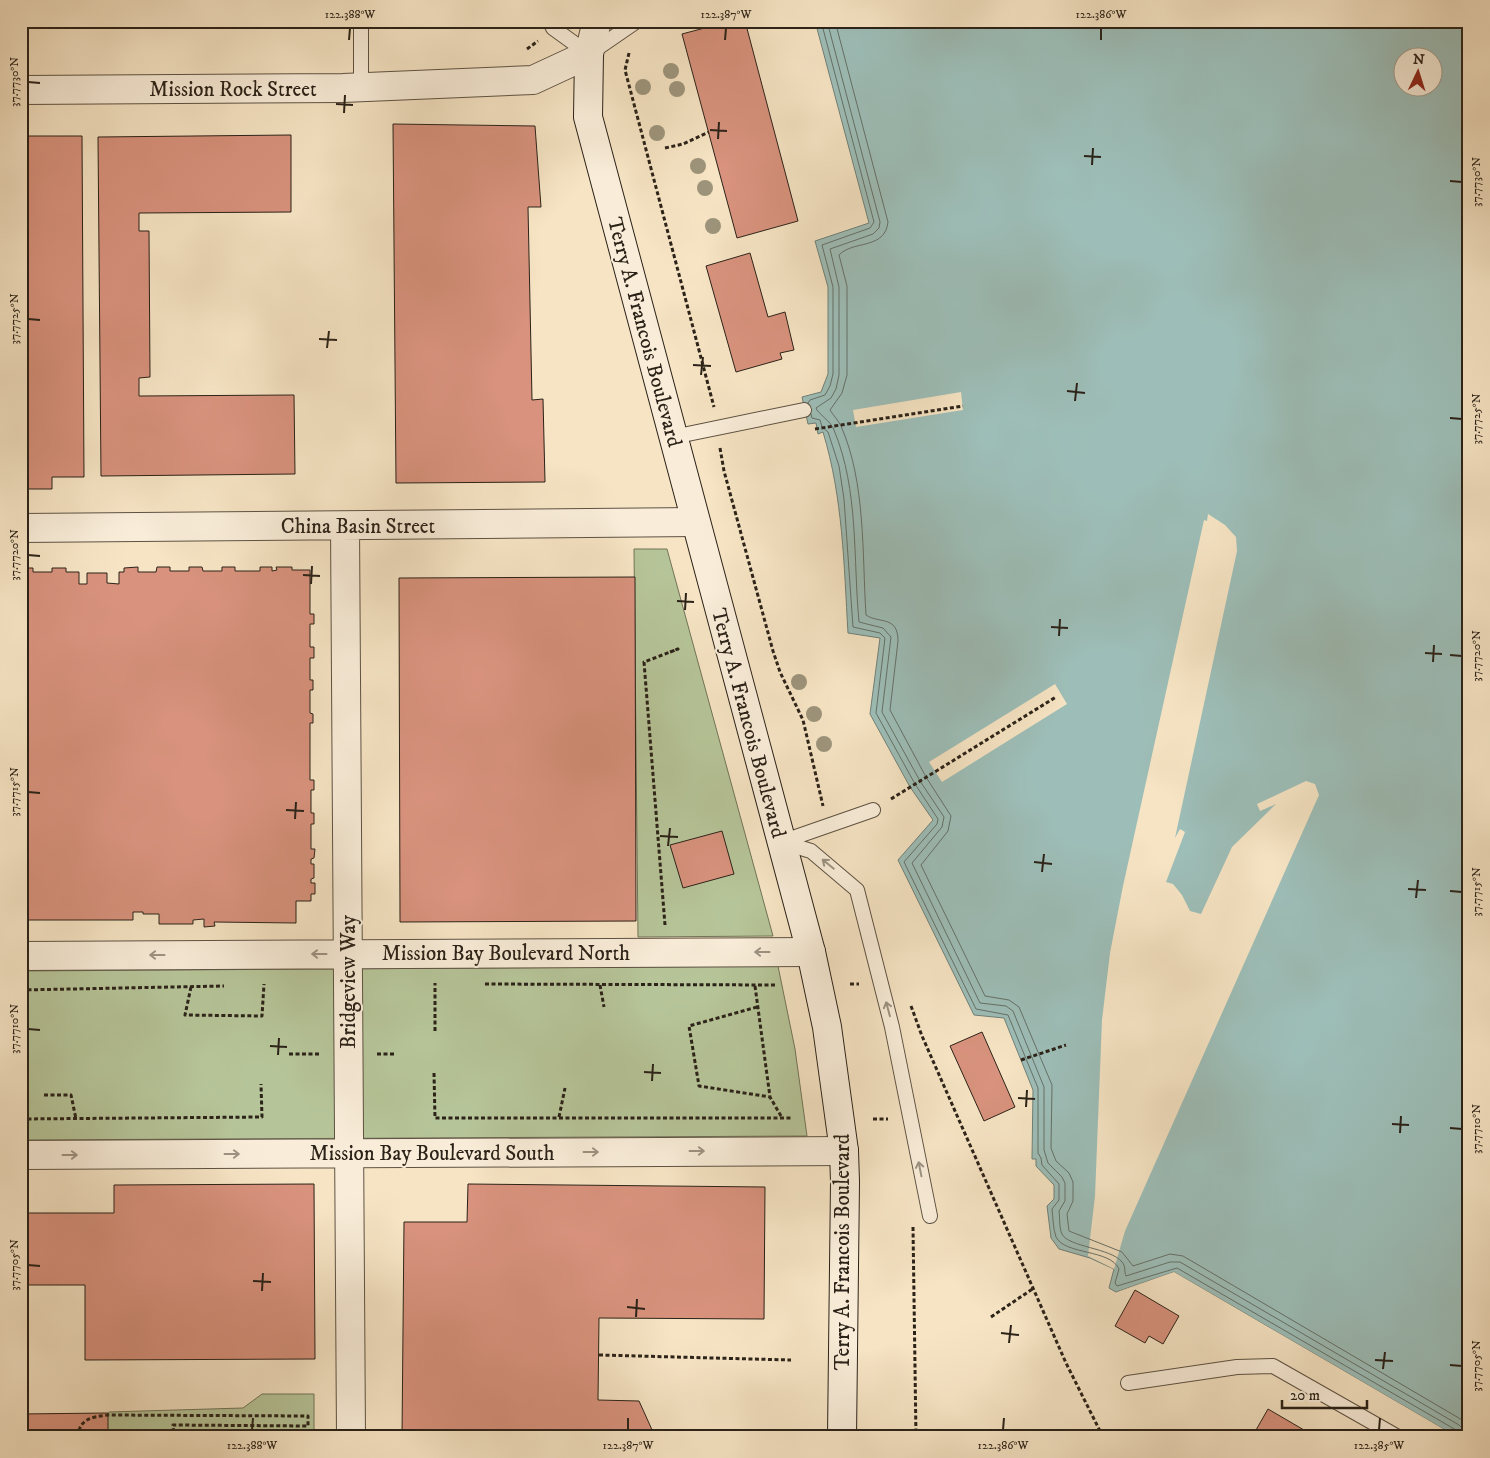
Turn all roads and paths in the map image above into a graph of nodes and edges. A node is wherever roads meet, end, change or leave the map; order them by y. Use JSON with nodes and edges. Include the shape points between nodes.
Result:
{"nodes":[{"id":1,"x":361,"y":21,"type":"edge"},
{"id":2,"x":550,"y":21,"type":"edge"},
{"id":3,"x":597,"y":21,"type":"edge"},
{"id":4,"x":637,"y":21,"type":"edge"},
{"id":5,"x":629,"y":52,"type":"dead end"},
{"id":6,"x":588,"y":54,"type":"junction"},
{"id":7,"x":361,"y":87,"type":"junction"},
{"id":8,"x":21,"y":90,"type":"edge"},
{"id":9,"x":708,"y":132,"type":"dead end"},
{"id":10,"x":665,"y":148,"type":"dead end"},
{"id":11,"x":712,"y":393,"type":"dead end"},
{"id":12,"x":963,"y":406,"type":"dead end"},
{"id":13,"x":804,"y":410,"type":"dead end"},
{"id":14,"x":858,"y":422,"type":"dead end"},
{"id":15,"x":673,"y":437,"type":"junction"},
{"id":16,"x":722,"y":461,"type":"dead end"},
{"id":17,"x":695,"y":522,"type":"junction"},
{"id":18,"x":346,"y":526,"type":"junction"},
{"id":19,"x":21,"y":528,"type":"edge"},
{"id":20,"x":670,"y":652,"type":"dead end"},
{"id":21,"x":1056,"y":697,"type":"dead end"},
{"id":22,"x":910,"y":787,"type":"dead end"},
{"id":23,"x":819,"y":789,"type":"dead end"},
{"id":24,"x":873,"y":810,"type":"dead end"},
{"id":25,"x":781,"y":842,"type":"junction"},
{"id":26,"x":665,"y":926,"type":"dead end"},
{"id":27,"x":810,"y":952,"type":"junction"},
{"id":28,"x":348,"y":954,"type":"junction"},
{"id":29,"x":21,"y":956,"type":"edge"},
{"id":30,"x":444,"y":982,"type":"dead end"},
{"id":31,"x":254,"y":984,"type":"dead end"},
{"id":32,"x":480,"y":984,"type":"dead end"},
{"id":33,"x":850,"y":984,"type":"dead end"},
{"id":34,"x":859,"y":984,"type":"dead end"},
{"id":35,"x":228,"y":985,"type":"dead end"},
{"id":36,"x":600,"y":985,"type":"junction"},
{"id":37,"x":755,"y":986,"type":"junction"},
{"id":38,"x":777,"y":986,"type":"dead end"},
{"id":39,"x":192,"y":987,"type":"junction"},
{"id":40,"x":21,"y":990,"type":"edge"},
{"id":41,"x":909,"y":998,"type":"dead end"},
{"id":42,"x":757,"y":1007,"type":"junction"},
{"id":43,"x":604,"y":1008,"type":"dead end"},
{"id":44,"x":434,"y":1031,"type":"dead end"},
{"id":45,"x":1066,"y":1046,"type":"dead end"},
{"id":46,"x":289,"y":1054,"type":"dead end"},
{"id":47,"x":308,"y":1054,"type":"dead end"},
{"id":48,"x":389,"y":1054,"type":"dead end"},
{"id":49,"x":396,"y":1054,"type":"dead end"},
{"id":50,"x":1021,"y":1060,"type":"dead end"},
{"id":51,"x":434,"y":1073,"type":"dead end"},
{"id":52,"x":261,"y":1084,"type":"dead end"},
{"id":53,"x":565,"y":1088,"type":"dead end"},
{"id":54,"x":44,"y":1095,"type":"dead end"},
{"id":55,"x":770,"y":1097,"type":"junction"},
{"id":56,"x":781,"y":1116,"type":"junction"},
{"id":57,"x":559,"y":1117,"type":"junction"},
{"id":58,"x":793,"y":1118,"type":"dead end"},
{"id":59,"x":21,"y":1119,"type":"edge"},
{"id":60,"x":76,"y":1119,"type":"junction"},
{"id":61,"x":873,"y":1119,"type":"dead end"},
{"id":62,"x":888,"y":1119,"type":"dead end"},
{"id":63,"x":844,"y":1151,"type":"junction"},
{"id":64,"x":349,"y":1154,"type":"junction"},
{"id":65,"x":21,"y":1155,"type":"edge"},
{"id":66,"x":930,"y":1216,"type":"dead end"},
{"id":67,"x":912,"y":1224,"type":"dead end"},
{"id":68,"x":1034,"y":1288,"type":"junction"},
{"id":69,"x":990,"y":1317,"type":"dead end"},
{"id":70,"x":599,"y":1355,"type":"dead end"},
{"id":71,"x":791,"y":1360,"type":"dead end"},
{"id":72,"x":1128,"y":1384,"type":"dead end"},
{"id":73,"x":78,"y":1437,"type":"edge"},
{"id":74,"x":174,"y":1437,"type":"edge"},
{"id":75,"x":351,"y":1437,"type":"edge"},
{"id":76,"x":842,"y":1437,"type":"edge"},
{"id":77,"x":916,"y":1437,"type":"edge"},
{"id":78,"x":1103,"y":1437,"type":"edge"},
{"id":79,"x":1398,"y":1437,"type":"edge"}],
"edges":[{"from":1,"to":7,"type":"lane"},
{"from":2,"to":6,"type":"lane","via":[[553,28]]},
{"from":3,"to":6,"type":"street","name":"Terry A. Francois Boulevard"},
{"from":4,"to":6,"type":"lane"},
{"from":5,"to":11,"type":"path","via":[[625,70]]},
{"from":6,"to":7,"type":"street","name":"Mission Rock Street","via":[[533,80]]},
{"from":6,"to":15,"type":"street","name":"Terry A. Francois Boulevard","via":[[588,117]]},
{"from":7,"to":8,"type":"street","name":"Mission Rock Street"},
{"from":9,"to":10,"type":"path"},
{"from":12,"to":14,"type":"path"},
{"from":13,"to":15,"type":"lane"},
{"from":15,"to":17,"type":"street","name":"Terry A. Francois Boulevard"},
{"from":16,"to":23,"type":"path","via":[[773,651],[803,720]]},
{"from":17,"to":18,"type":"street","name":"China Basin Street"},
{"from":17,"to":25,"type":"street","name":"Terry A. Francois Boulevard"},
{"from":18,"to":19,"type":"street","name":"China Basin Street"},
{"from":18,"to":28,"type":"street","name":"Bridgeview Way"},
{"from":20,"to":26,"type":"path","via":[[678,649],[644,662]]},
{"from":21,"to":22,"type":"path"},
{"from":24,"to":25,"type":"lane"},
{"from":25,"to":27,"type":"street","name":"Terry A. Francois Boulevard"},
{"from":66,"to":25,"type":"lane","one_way":true,"via":[[892,1027],[857,890],[810,851]]},
{"from":27,"to":28,"type":"street","name":"Mission Bay Boulevard North","one_way":true},
{"from":27,"to":63,"type":"street","name":"Terry A. Francois Boulevard","via":[[827,1027]]},
{"from":28,"to":29,"type":"street","name":"Mission Bay Boulevard North","one_way":true},
{"from":28,"to":64,"type":"street","name":"Bridgeview Way"},
{"from":30,"to":44,"type":"path","via":[[435,982]]},
{"from":31,"to":39,"type":"path","via":[[264,984],[262,1016],[185,1015]]},
{"from":32,"to":36,"type":"path"},
{"from":33,"to":34,"type":"path"},
{"from":35,"to":39,"type":"path"},
{"from":36,"to":37,"type":"path"},
{"from":36,"to":43,"type":"path"},
{"from":37,"to":38,"type":"path"},
{"from":37,"to":42,"type":"path"},
{"from":39,"to":40,"type":"path"},
{"from":41,"to":68,"type":"path","via":[[922,1036]]},
{"from":42,"to":55,"type":"path"},
{"from":42,"to":55,"type":"path","via":[[689,1026],[699,1086]]},
{"from":45,"to":50,"type":"path"},
{"from":46,"to":47,"type":"path"},
{"from":48,"to":49,"type":"path"},
{"from":51,"to":57,"type":"path","via":[[435,1118]]},
{"from":52,"to":60,"type":"path","via":[[262,1116]]},
{"from":53,"to":57,"type":"path"},
{"from":54,"to":60,"type":"path","via":[[71,1095]]},
{"from":55,"to":56,"type":"path"},
{"from":56,"to":57,"type":"path"},
{"from":56,"to":58,"type":"path"},
{"from":59,"to":60,"type":"path"},
{"from":61,"to":62,"type":"path"},
{"from":64,"to":63,"type":"street","name":"Mission Bay Boulevard South","one_way":true},
{"from":63,"to":76,"type":"street","name":"Terry A. Francois Boulevard"},
{"from":65,"to":64,"type":"street","name":"Mission Bay Boulevard South","one_way":true},
{"from":64,"to":75,"type":"street","name":"Bridgeview Way"},
{"from":67,"to":77,"type":"path"},
{"from":68,"to":69,"type":"path"},
{"from":68,"to":78,"type":"path"},
{"from":70,"to":71,"type":"path"},
{"from":72,"to":79,"type":"lane","via":[[1237,1366],[1273,1366]]},
{"from":73,"to":74,"type":"path","via":[[79,1428],[85,1420],[108,1415],[308,1416],[308,1426],[173,1425]]}]}
